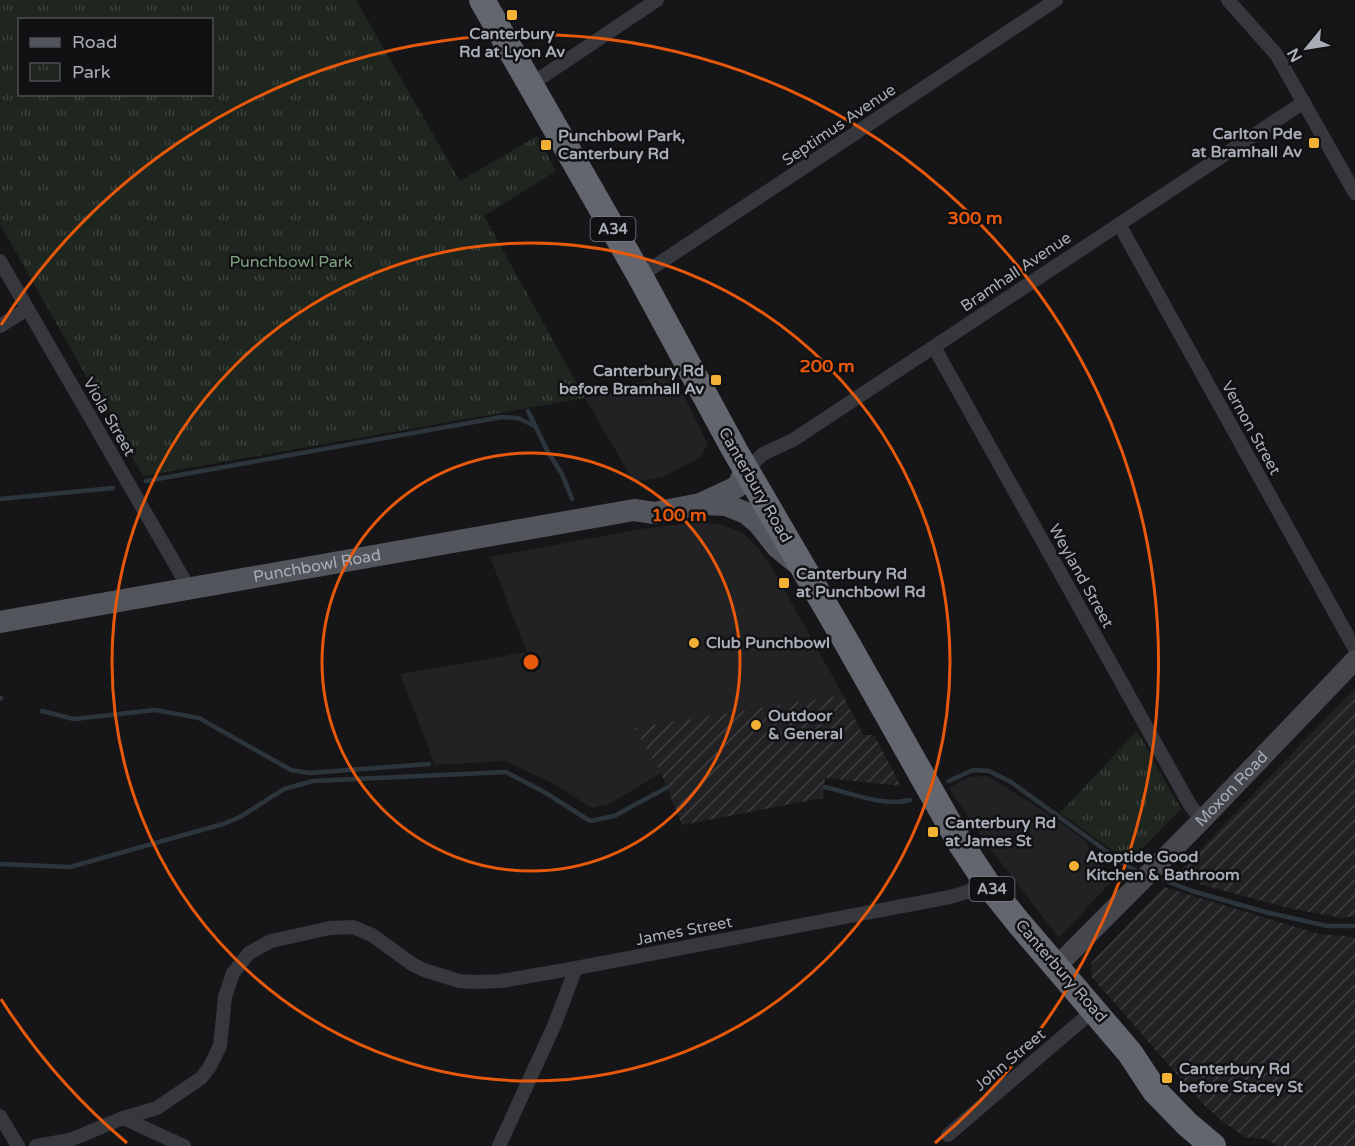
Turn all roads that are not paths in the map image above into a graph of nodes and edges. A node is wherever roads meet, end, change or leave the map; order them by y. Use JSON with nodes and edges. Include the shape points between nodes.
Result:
{"nodes":[{"id":1,"x":482,"y":0,"type":"edge"},
{"id":2,"x":657,"y":0,"type":"edge"},
{"id":3,"x":1056,"y":0,"type":"edge"},
{"id":4,"x":1228,"y":0,"type":"edge"},
{"id":5,"x":530,"y":85,"type":"junction"},
{"id":6,"x":1304,"y":102,"type":"junction"},
{"id":7,"x":1355,"y":193,"type":"edge"},
{"id":8,"x":1119,"y":224,"type":"junction"},
{"id":9,"x":0,"y":261,"type":"edge"},
{"id":10,"x":640,"y":276,"type":"junction"},
{"id":11,"x":27,"y":309,"type":"junction"},
{"id":12,"x":0,"y":326,"type":"edge"},
{"id":13,"x":934,"y":347,"type":"junction"},
{"id":14,"x":746,"y":470,"type":"junction"},
{"id":15,"x":700,"y":504,"type":"junction"},
{"id":16,"x":634,"y":510,"type":"junction"},
{"id":17,"x":803,"y":568,"type":"junction"},
{"id":18,"x":190,"y":590,"type":"junction"},
{"id":19,"x":0,"y":622,"type":"edge"},
{"id":20,"x":1355,"y":648,"type":"edge"},
{"id":21,"x":1355,"y":660,"type":"edge"},
{"id":22,"x":1202,"y":820,"type":"junction"},
{"id":23,"x":986,"y":882,"type":"junction"},
{"id":24,"x":1056,"y":967,"type":"junction"},
{"id":25,"x":576,"y":968,"type":"junction"},
{"id":26,"x":1094,"y":1010,"type":"junction"},
{"id":27,"x":0,"y":1116,"type":"edge"},
{"id":28,"x":123,"y":1118,"type":"junction"},
{"id":29,"x":948,"y":1135,"type":"dead end"},
{"id":30,"x":65,"y":1143,"type":"edge"},
{"id":31,"x":18,"y":1146,"type":"edge"},
{"id":32,"x":36,"y":1146,"type":"edge"},
{"id":33,"x":184,"y":1146,"type":"edge"},
{"id":34,"x":499,"y":1146,"type":"edge"},
{"id":35,"x":1213,"y":1146,"type":"edge"}],
"edges":[{"from":1,"to":5,"type":"highway","name":"Canterbury Road","number":"A34"},
{"from":2,"to":5,"type":"street"},
{"from":3,"to":10,"type":"street","name":"Septimus Avenue"},
{"from":4,"to":6,"type":"street","via":[[1276,54]]},
{"from":5,"to":10,"type":"highway","name":"Canterbury Road","number":"A34"},
{"from":6,"to":7,"type":"street"},
{"from":6,"to":8,"type":"street","name":"Bramhall Avenue"},
{"from":8,"to":13,"type":"street","name":"Bramhall Avenue"},
{"from":8,"to":20,"type":"street","name":"Vernon Street"},
{"from":9,"to":11,"type":"street","name":"Viola Street"},
{"from":10,"to":14,"type":"highway","name":"Canterbury Road","number":"A34"},
{"from":11,"to":12,"type":"street"},
{"from":11,"to":18,"type":"street","name":"Viola Street"},
{"from":13,"to":14,"type":"street","name":"Bramhall Avenue","via":[[793,440],[763,454]]},
{"from":13,"to":22,"type":"street","name":"Weyland Street","via":[[1190,805]]},
{"from":14,"to":15,"type":"main road","name":"Punchbowl Road","via":[[737,487]]},
{"from":14,"to":16,"type":"main road","name":"Punchbowl Road","via":[[730,473],[688,493],[646,501]]},
{"from":14,"to":17,"type":"highway","name":"Canterbury Road","number":"A34"},
{"from":15,"to":16,"type":"main road","name":"Punchbowl Road","via":[[654,513]]},
{"from":15,"to":17,"type":"main road","via":[[726,505],[746,513]]},
{"from":16,"to":18,"type":"main road","name":"Punchbowl Road"},
{"from":17,"to":23,"type":"highway","name":"Canterbury Road","number":"A34","via":[[953,832]]},
{"from":18,"to":19,"type":"main road","name":"Punchbowl Road"},
{"from":21,"to":22,"type":"main road","name":"Moxon Road"},
{"from":22,"to":24,"type":"main road","name":"Moxon Road"},
{"from":23,"to":24,"type":"highway","name":"Canterbury Road","number":"A34"},
{"from":23,"to":25,"type":"street","name":"James Street","via":[[950,897]]},
{"from":24,"to":26,"type":"highway","name":"Canterbury Road","number":"A34"},
{"from":25,"to":28,"type":"street","name":"James Street","via":[[501,981],[459,981],[424,970],[353,927],[271,941],[249,953],[233,973],[225,997],[220,1046],[201,1078],[157,1108]]},
{"from":25,"to":34,"type":"street"},
{"from":26,"to":29,"type":"street","name":"John Street"},
{"from":26,"to":35,"type":"highway","name":"Canterbury Road","number":"A34","via":[[1155,1091]]},
{"from":27,"to":31,"type":"street"},
{"from":28,"to":30,"type":"street","name":"James Street"},
{"from":28,"to":33,"type":"street"},
{"from":30,"to":32,"type":"street","name":"James Street"}]}
